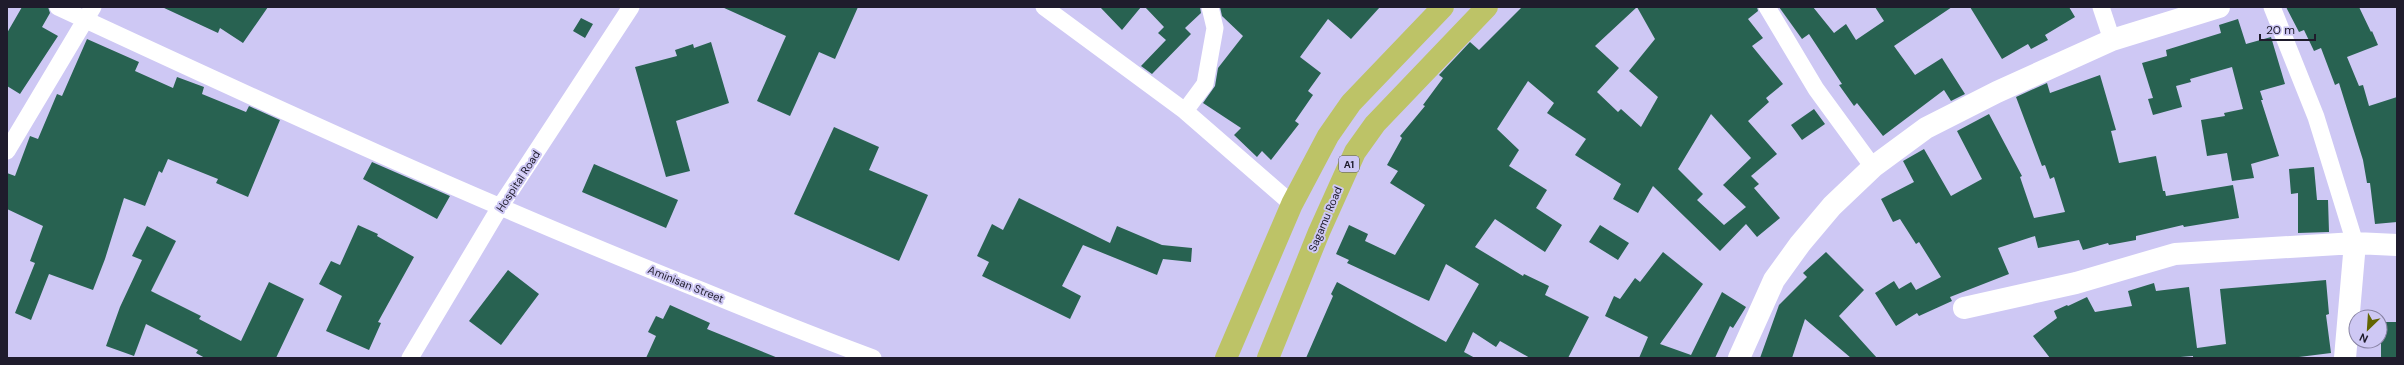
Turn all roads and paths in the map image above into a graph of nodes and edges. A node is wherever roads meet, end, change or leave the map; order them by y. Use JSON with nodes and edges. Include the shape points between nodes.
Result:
{"nodes":[{"id":1,"x":58,"y":7,"type":"edge"},
{"id":2,"x":631,"y":7,"type":"edge"},
{"id":3,"x":1044,"y":7,"type":"edge"},
{"id":4,"x":1210,"y":7,"type":"edge"},
{"id":5,"x":1443,"y":7,"type":"edge"},
{"id":6,"x":1487,"y":7,"type":"edge"},
{"id":7,"x":1767,"y":7,"type":"edge"},
{"id":8,"x":2102,"y":7,"type":"edge"},
{"id":9,"x":2219,"y":7,"type":"edge"},
{"id":10,"x":2272,"y":7,"type":"edge"},
{"id":11,"x":89,"y":13,"type":"edge"},
{"id":12,"x":2112,"y":40,"type":"junction"},
{"id":13,"x":1185,"y":111,"type":"junction"},
{"id":14,"x":7,"y":151,"type":"edge"},
{"id":15,"x":1873,"y":167,"type":"junction"},
{"id":16,"x":1292,"y":204,"type":"junction"},
{"id":17,"x":500,"y":208,"type":"junction"},
{"id":18,"x":2355,"y":243,"type":"junction"},
{"id":19,"x":2397,"y":245,"type":"edge"},
{"id":20,"x":1964,"y":308,"type":"dead end"},
{"id":21,"x":410,"y":358,"type":"edge"},
{"id":22,"x":873,"y":358,"type":"edge"},
{"id":23,"x":1226,"y":358,"type":"edge"},
{"id":24,"x":1268,"y":358,"type":"edge"},
{"id":25,"x":1739,"y":358,"type":"edge"},
{"id":26,"x":2345,"y":358,"type":"edge"}],
"edges":[{"from":1,"to":11,"type":"street","name":"Aminisan Street"},
{"from":2,"to":17,"type":"street","name":"Hospital Road"},
{"from":3,"to":13,"type":"street"},
{"from":4,"to":13,"type":"street","via":[[1215,28],[1205,84]]},
{"from":5,"to":16,"type":"highway","via":[[1351,103],[1328,136]]},
{"from":6,"to":24,"type":"highway","name":"Sagamu Road","number":"A1","via":[[1375,124],[1355,152]]},
{"from":7,"to":15,"type":"street","via":[[1816,89]]},
{"from":8,"to":12,"type":"street"},
{"from":9,"to":12,"type":"street"},
{"from":10,"to":18,"type":"street","via":[[2316,117]]},
{"from":11,"to":14,"type":"street"},
{"from":11,"to":17,"type":"street","name":"Aminisan Street","via":[[208,78]]},
{"from":12,"to":15,"type":"street","via":[[1997,92],[1926,128]]},
{"from":13,"to":16,"type":"street"},
{"from":15,"to":25,"type":"street","via":[[1832,206],[1774,280]]},
{"from":16,"to":23,"type":"highway"},
{"from":17,"to":21,"type":"street","name":"Hospital Road"},
{"from":17,"to":22,"type":"street","name":"Aminisan Street"},
{"from":18,"to":19,"type":"street"},
{"from":18,"to":20,"type":"street","via":[[2175,254],[2076,283]]},
{"from":18,"to":26,"type":"street"}]}
